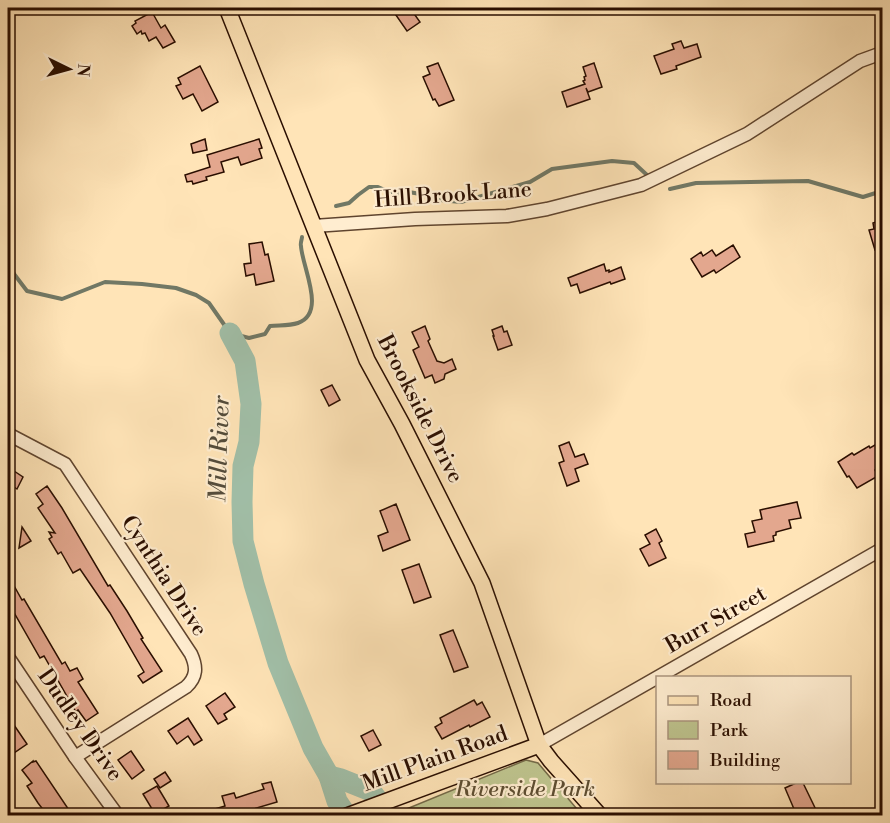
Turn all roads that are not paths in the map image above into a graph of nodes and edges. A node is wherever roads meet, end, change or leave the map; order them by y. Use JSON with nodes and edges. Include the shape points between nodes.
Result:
{"nodes":[{"id":1,"x":228,"y":8,"type":"edge"},
{"id":2,"x":882,"y":53,"type":"edge"},
{"id":3,"x":314,"y":226,"type":"junction"},
{"id":4,"x":8,"y":434,"type":"edge"},
{"id":5,"x":882,"y":549,"type":"edge"},
{"id":6,"x":8,"y":657,"type":"edge"},
{"id":7,"x":660,"y":676,"type":"edge"},
{"id":8,"x":656,"y":678,"type":"edge"},
{"id":9,"x":539,"y":745,"type":"junction"},
{"id":10,"x":75,"y":756,"type":"junction"},
{"id":11,"x":118,"y":816,"type":"edge"},
{"id":12,"x":347,"y":816,"type":"edge"},
{"id":13,"x":600,"y":816,"type":"edge"}],
"edges":[{"from":1,"to":3,"type":"main road","name":"Brookside Drive"},
{"from":2,"to":3,"type":"street","name":"Hill Brook Lane","via":[[860,61],[747,134],[640,184],[507,216]]},
{"from":3,"to":9,"type":"main road","name":"Brookside Drive","via":[[367,360],[482,583]]},
{"from":4,"to":10,"type":"street","name":"Cynthia Drive","via":[[65,464],[196,668],[195,677],[186,687]]},
{"from":5,"to":7,"type":"street","name":"Burr Street"},
{"from":6,"to":10,"type":"street","name":"Dudley Drive"},
{"from":8,"to":9,"type":"street","name":"Burr Street"},
{"from":9,"to":12,"type":"main road","name":"Mill Plain Road"},
{"from":9,"to":13,"type":"main road","name":"Brookside Drive"},
{"from":10,"to":11,"type":"street","name":"Dudley Drive"}]}
